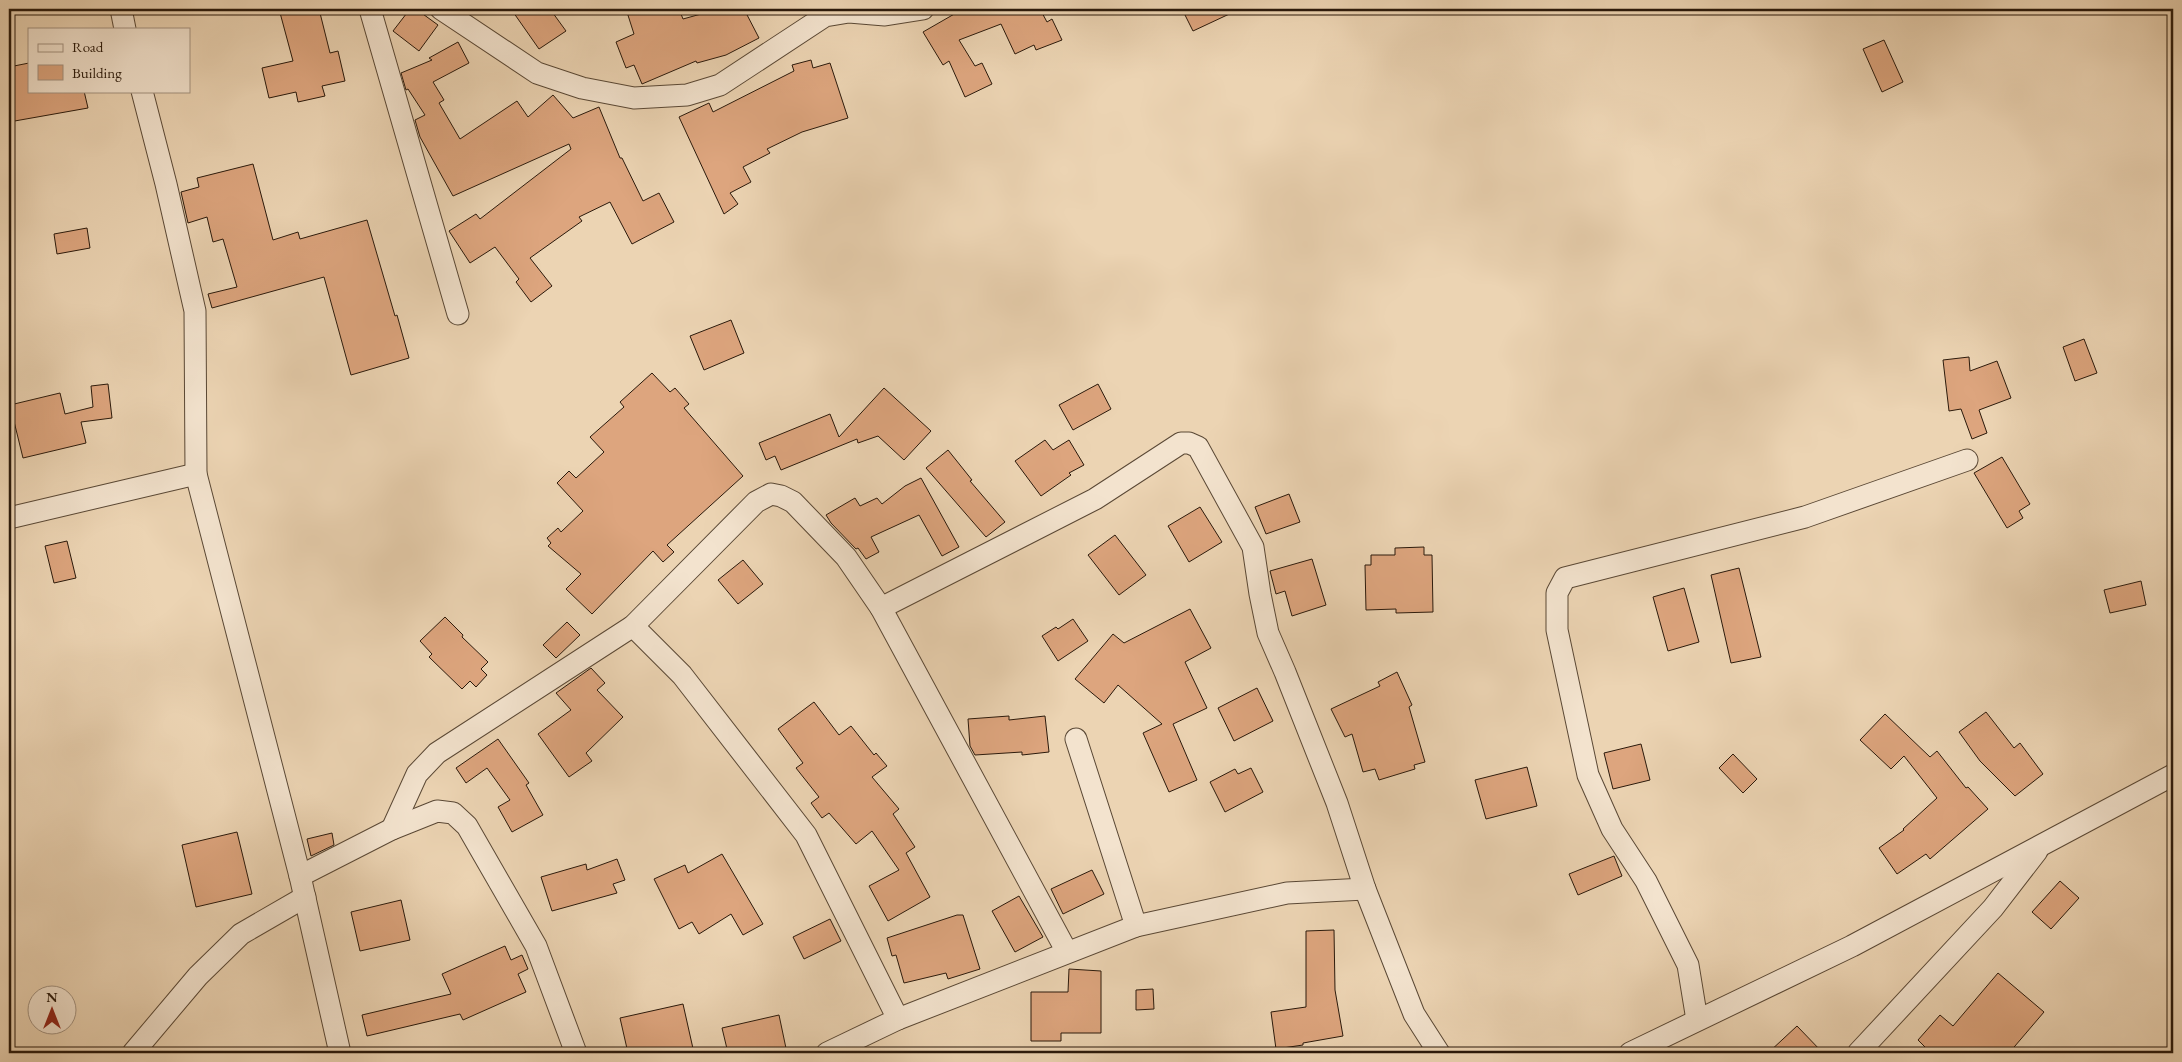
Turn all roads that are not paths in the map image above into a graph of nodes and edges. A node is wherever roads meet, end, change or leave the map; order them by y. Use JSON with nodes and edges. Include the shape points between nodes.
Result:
{"nodes":[{"id":1,"x":121,"y":9,"type":"edge"},
{"id":2,"x":370,"y":9,"type":"edge"},
{"id":3,"x":441,"y":9,"type":"edge"},
{"id":4,"x":922,"y":9,"type":"edge"},
{"id":5,"x":125,"y":28,"type":"edge"},
{"id":6,"x":142,"y":92,"type":"edge"},
{"id":7,"x":458,"y":314,"type":"dead end"},
{"id":8,"x":1967,"y":460,"type":"dead end"},
{"id":9,"x":196,"y":474,"type":"junction"},
{"id":10,"x":9,"y":518,"type":"edge"},
{"id":11,"x":881,"y":608,"type":"junction"},
{"id":12,"x":632,"y":626,"type":"junction"},
{"id":13,"x":1076,"y":739,"type":"dead end"},
{"id":14,"x":2173,"y":775,"type":"edge"},
{"id":15,"x":392,"y":829,"type":"junction"},
{"id":16,"x":2041,"y":846,"type":"junction"},
{"id":17,"x":300,"y":876,"type":"junction"},
{"id":18,"x":1366,"y":888,"type":"junction"},
{"id":19,"x":305,"y":898,"type":"junction"},
{"id":20,"x":1136,"y":926,"type":"junction"},
{"id":21,"x":1067,"y":952,"type":"junction"},
{"id":22,"x":898,"y":1019,"type":"junction"},
{"id":23,"x":1697,"y":1020,"type":"junction"},
{"id":24,"x":133,"y":1053,"type":"edge"},
{"id":25,"x":340,"y":1053,"type":"edge"},
{"id":26,"x":576,"y":1053,"type":"edge"},
{"id":27,"x":827,"y":1053,"type":"edge"},
{"id":28,"x":1438,"y":1053,"type":"edge"},
{"id":29,"x":1630,"y":1053,"type":"edge"},
{"id":30,"x":1858,"y":1053,"type":"edge"}],
"edges":[{"from":1,"to":5,"type":"street"},
{"from":2,"to":7,"type":"street"},
{"from":3,"to":4,"type":"street","via":[[537,73],[582,88],[634,98],[686,95],[720,85],[824,16],[848,12],[885,15]]},
{"from":6,"to":9,"type":"street","via":[[195,311]]},
{"from":8,"to":23,"type":"street","via":[[1805,517],[1566,578],[1561,584],[1557,593],[1556,630],[1588,775],[1612,829],[1646,880],[1688,965]]},
{"from":9,"to":10,"type":"street"},
{"from":9,"to":17,"type":"street"},
{"from":11,"to":12,"type":"street","via":[[846,557],[793,502],[770,494],[756,502]]},
{"from":11,"to":18,"type":"street","via":[[1095,499],[1181,443],[1198,447],[1253,547],[1268,633],[1337,803]]},
{"from":11,"to":21,"type":"street"},
{"from":12,"to":15,"type":"street","via":[[437,752],[417,774]]},
{"from":12,"to":22,"type":"street","via":[[682,675],[806,835]]},
{"from":13,"to":20,"type":"street"},
{"from":14,"to":16,"type":"street"},
{"from":15,"to":17,"type":"street"},
{"from":15,"to":26,"type":"street","via":[[437,811],[453,813],[467,826],[536,946]]},
{"from":16,"to":23,"type":"street","via":[[1852,946]]},
{"from":16,"to":30,"type":"street","via":[[1993,908]]},
{"from":17,"to":19,"type":"street"},
{"from":18,"to":20,"type":"street","via":[[1287,893]]},
{"from":18,"to":28,"type":"street","via":[[1414,1014]]},
{"from":19,"to":24,"type":"street","via":[[241,934],[198,976]]},
{"from":19,"to":25,"type":"street"},
{"from":20,"to":21,"type":"street"},
{"from":21,"to":22,"type":"street"},
{"from":22,"to":27,"type":"street"},
{"from":23,"to":29,"type":"street"}]}
